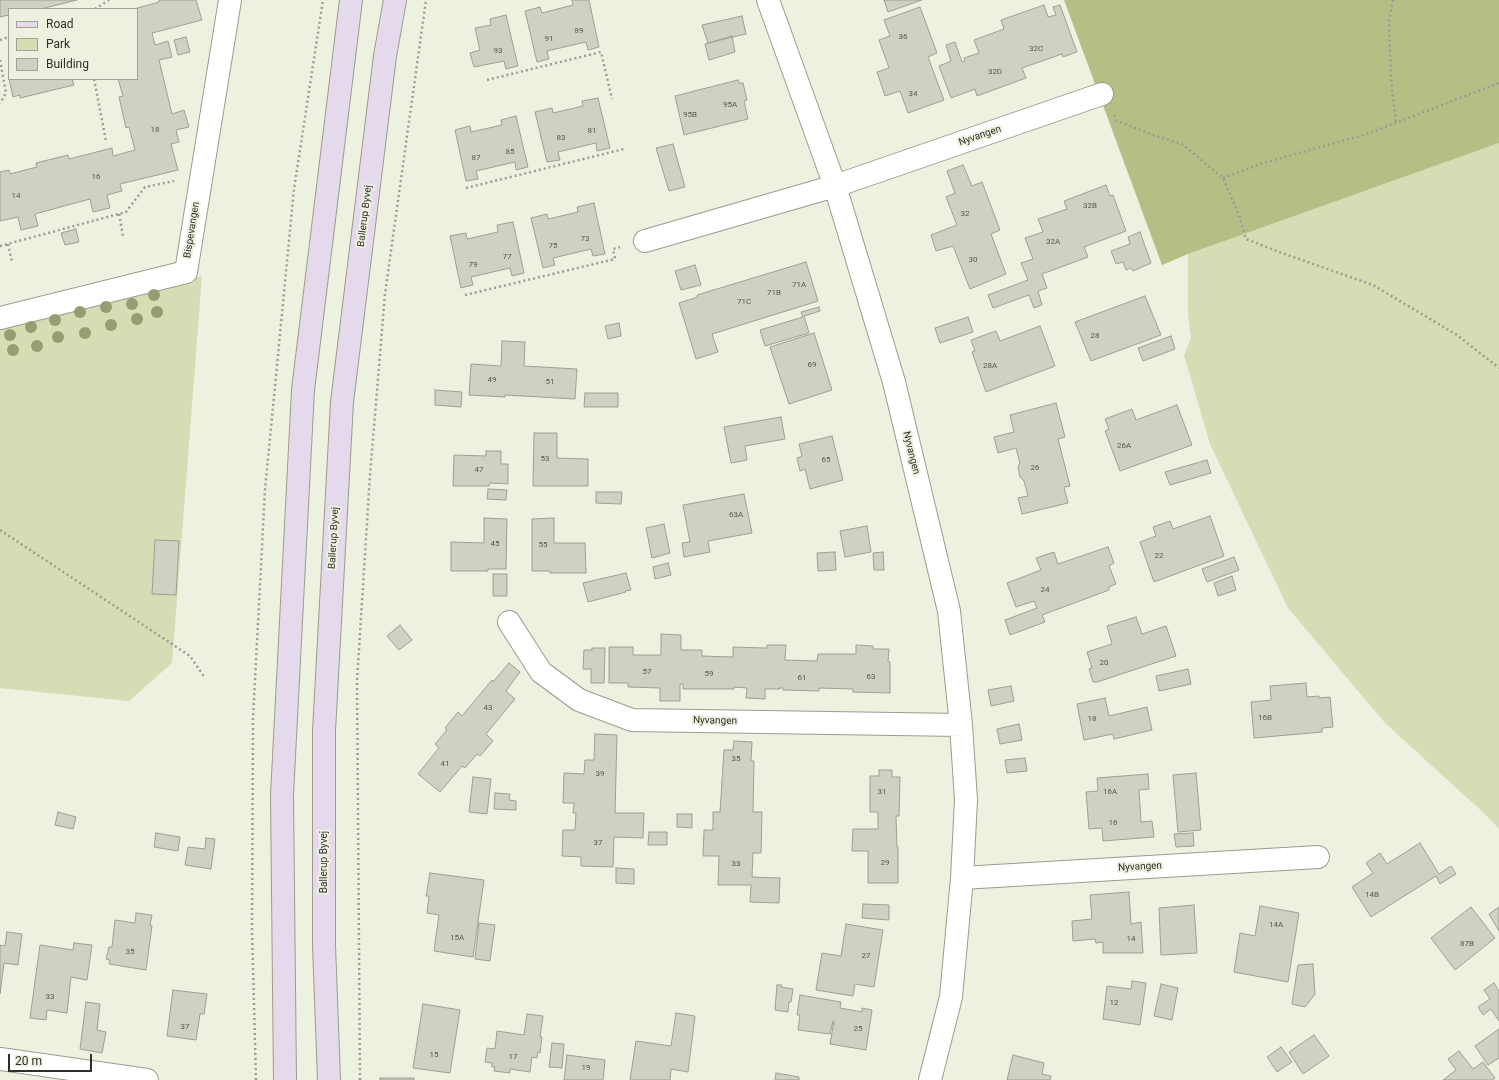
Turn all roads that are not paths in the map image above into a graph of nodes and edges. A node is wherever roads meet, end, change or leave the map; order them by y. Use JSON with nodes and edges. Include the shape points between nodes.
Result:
{"nodes":[{"id":1,"x":230,"y":0,"type":"edge"},
{"id":2,"x":350,"y":0,"type":"edge"},
{"id":3,"x":395,"y":0,"type":"edge"},
{"id":4,"x":768,"y":0,"type":"edge"},
{"id":5,"x":1102,"y":94,"type":"road end"},
{"id":6,"x":835,"y":186,"type":"junction"},
{"id":7,"x":645,"y":241,"type":"dead end"},
{"id":8,"x":0,"y":318,"type":"edge"},
{"id":9,"x":509,"y":622,"type":"dead end"},
{"id":10,"x":961,"y":725,"type":"junction"},
{"id":11,"x":1318,"y":857,"type":"dead end"},
{"id":12,"x":962,"y":878,"type":"junction"},
{"id":13,"x":0,"y":1059,"type":"edge"},
{"id":14,"x":147,"y":1080,"type":"edge"},
{"id":15,"x":285,"y":1080,"type":"edge"},
{"id":16,"x":329,"y":1080,"type":"edge"},
{"id":17,"x":930,"y":1080,"type":"edge"}],
"edges":[{"from":1,"to":8,"type":"street","name":"Bispevangen","via":[[186,272]]},
{"from":2,"to":15,"type":"main road","via":[[303,390],[282,795]]},
{"from":3,"to":16,"type":"main road","name":"Ballerup Byvej","via":[[385,56],[342,402],[324,731],[324,945]]},
{"from":4,"to":6,"type":"street","name":"Nyvangen"},
{"from":5,"to":6,"type":"street","name":"Nyvangen"},
{"from":6,"to":7,"type":"street","name":"Nyvangen"},
{"from":6,"to":10,"type":"street","name":"Nyvangen","via":[[894,382],[949,611]]},
{"from":9,"to":10,"type":"street","name":"Nyvangen","via":[[541,672],[579,700],[632,720]]},
{"from":10,"to":12,"type":"street","name":"Nyvangen","via":[[966,800]]},
{"from":11,"to":12,"type":"street","name":"Nyvangen"},
{"from":12,"to":17,"type":"street","name":"Nyvangen","via":[[951,997]]},
{"from":13,"to":14,"type":"street"}]}
